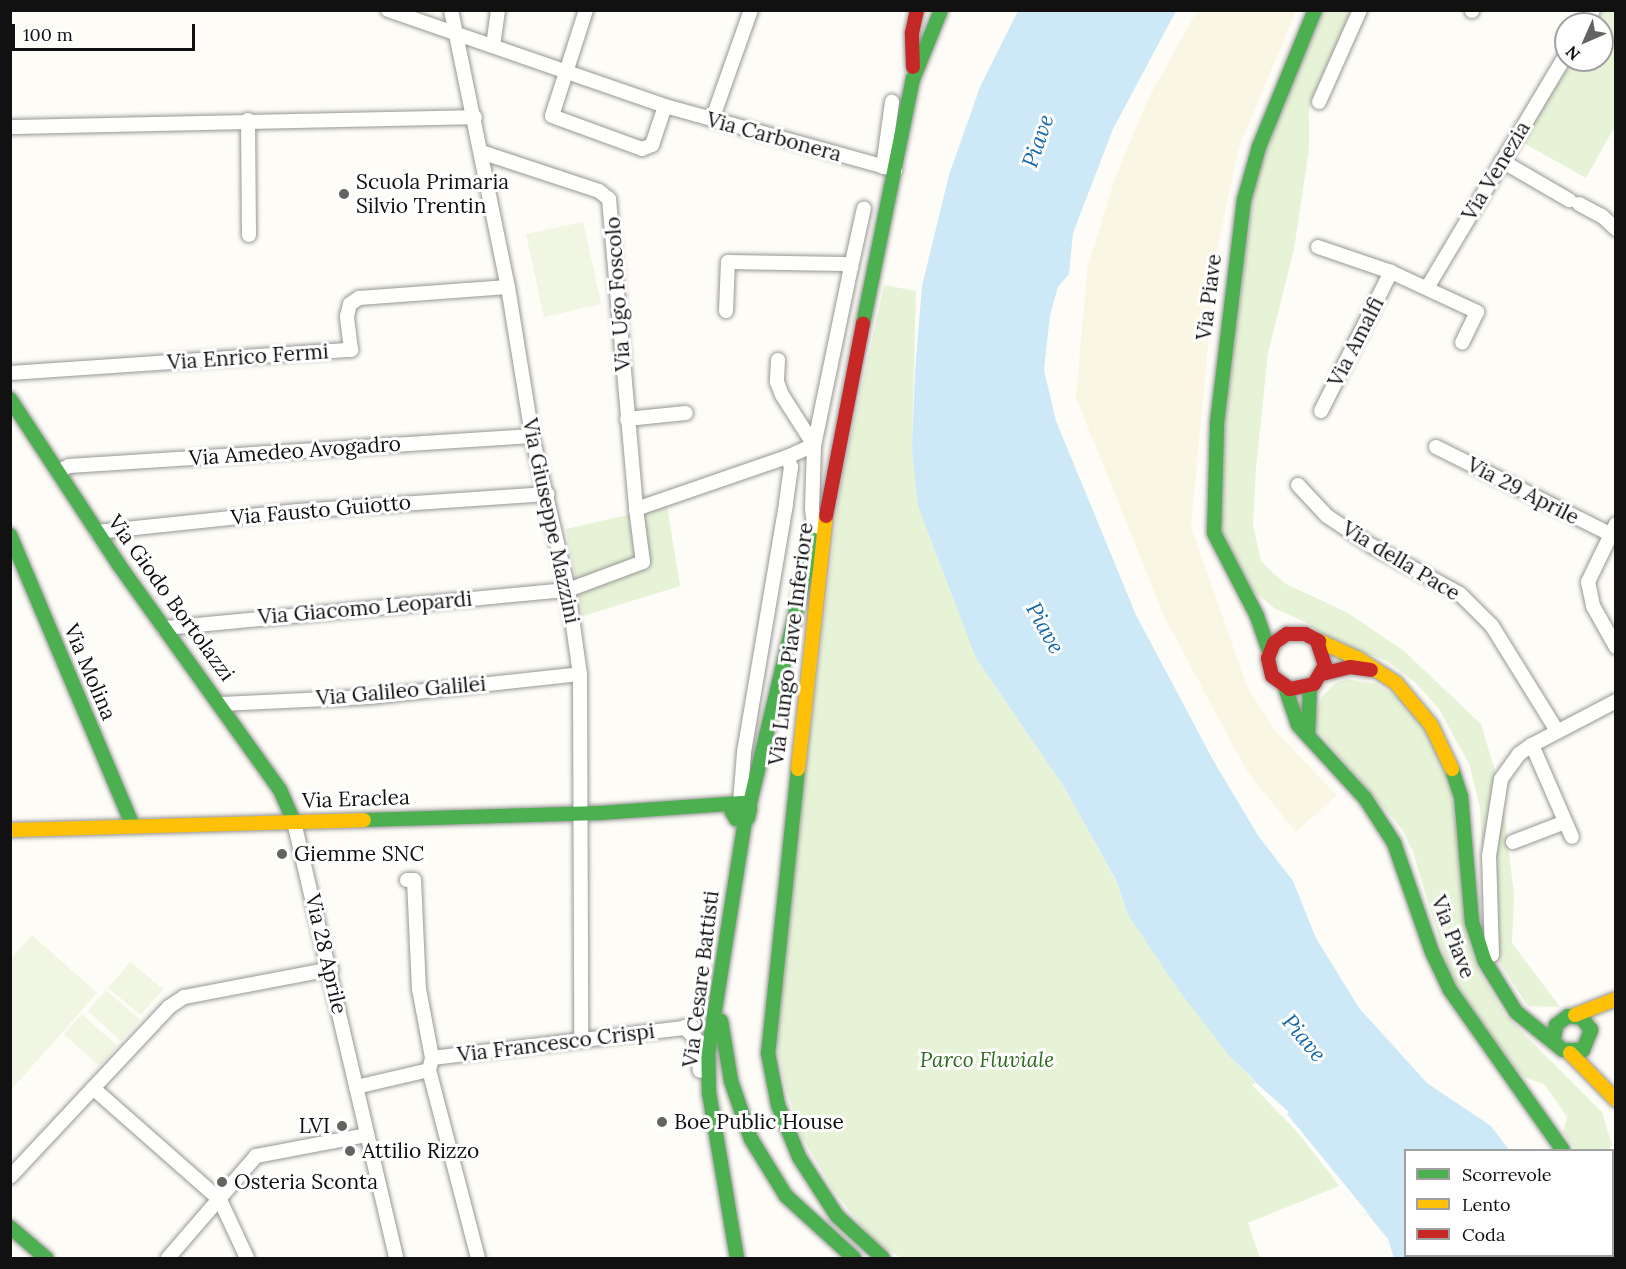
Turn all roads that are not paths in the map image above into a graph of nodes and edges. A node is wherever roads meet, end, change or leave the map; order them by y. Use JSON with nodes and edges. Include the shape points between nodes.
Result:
{"nodes":[{"id":1,"x":388,"y":10,"type":"edge"},
{"id":2,"x":451,"y":10,"type":"edge"},
{"id":3,"x":498,"y":10,"type":"edge"},
{"id":4,"x":585,"y":10,"type":"edge"},
{"id":5,"x":595,"y":10,"type":"edge"},
{"id":6,"x":751,"y":10,"type":"edge"},
{"id":7,"x":917,"y":10,"type":"edge"},
{"id":8,"x":941,"y":10,"type":"edge"},
{"id":9,"x":1315,"y":10,"type":"edge"},
{"id":10,"x":1360,"y":10,"type":"edge"},
{"id":11,"x":455,"y":33,"type":"junction"},
{"id":12,"x":493,"y":46,"type":"junction"},
{"id":13,"x":569,"y":72,"type":"junction"},
{"id":14,"x":1556,"y":72,"type":"edge"},
{"id":15,"x":914,"y":79,"type":"junction"},
{"id":16,"x":892,"y":102,"type":"dead end"},
{"id":17,"x":1319,"y":102,"type":"dead end"},
{"id":18,"x":665,"y":106,"type":"junction"},
{"id":19,"x":475,"y":117,"type":"junction"},
{"id":20,"x":248,"y":120,"type":"junction"},
{"id":21,"x":712,"y":120,"type":"junction"},
{"id":22,"x":10,"y":127,"type":"edge"},
{"id":23,"x":481,"y":152,"type":"junction"},
{"id":24,"x":1502,"y":161,"type":"junction"},
{"id":25,"x":889,"y":168,"type":"junction"},
{"id":26,"x":864,"y":208,"type":"dead end"},
{"id":27,"x":1616,"y":229,"type":"edge"},
{"id":28,"x":249,"y":235,"type":"dead end"},
{"id":29,"x":1318,"y":247,"type":"dead end"},
{"id":30,"x":851,"y":267,"type":"junction"},
{"id":31,"x":1391,"y":272,"type":"junction"},
{"id":32,"x":508,"y":287,"type":"junction"},
{"id":33,"x":1427,"y":288,"type":"junction"},
{"id":34,"x":726,"y":311,"type":"dead end"},
{"id":35,"x":1461,"y":343,"type":"dead end"},
{"id":36,"x":778,"y":360,"type":"dead end"},
{"id":37,"x":10,"y":373,"type":"edge"},
{"id":38,"x":10,"y":399,"type":"edge"},
{"id":39,"x":1321,"y":411,"type":"dead end"},
{"id":40,"x":686,"y":412,"type":"dead end"},
{"id":41,"x":627,"y":419,"type":"junction"},
{"id":42,"x":532,"y":436,"type":"junction"},
{"id":43,"x":814,"y":445,"type":"junction"},
{"id":44,"x":1436,"y":447,"type":"dead end"},
{"id":45,"x":787,"y":457,"type":"junction"},
{"id":46,"x":59,"y":471,"type":"junction"},
{"id":47,"x":1298,"y":485,"type":"dead end"},
{"id":48,"x":829,"y":492,"type":"junction"},
{"id":49,"x":547,"y":494,"type":"junction"},
{"id":50,"x":636,"y":509,"type":"junction"},
{"id":51,"x":1613,"y":529,"type":"edge"},
{"id":52,"x":97,"y":532,"type":"junction"},
{"id":53,"x":815,"y":534,"type":"junction"},
{"id":54,"x":10,"y":535,"type":"edge"},
{"id":55,"x":568,"y":590,"type":"junction"},
{"id":56,"x":1245,"y":593,"type":"junction"},
{"id":57,"x":1281,"y":625,"type":"junction"},
{"id":58,"x":164,"y":628,"type":"junction"},
{"id":59,"x":1317,"y":641,"type":"junction"},
{"id":60,"x":1615,"y":645,"type":"edge"},
{"id":61,"x":1269,"y":651,"type":"junction"},
{"id":62,"x":1380,"y":672,"type":"junction"},
{"id":63,"x":580,"y":674,"type":"junction"},
{"id":64,"x":1322,"y":674,"type":"junction"},
{"id":65,"x":1310,"y":686,"type":"junction"},
{"id":66,"x":1285,"y":687,"type":"junction"},
{"id":67,"x":1616,"y":701,"type":"edge"},
{"id":68,"x":221,"y":704,"type":"junction"},
{"id":69,"x":1557,"y":731,"type":"junction"},
{"id":70,"x":1308,"y":738,"type":"junction"},
{"id":71,"x":1532,"y":745,"type":"junction"},
{"id":72,"x":740,"y":810,"type":"junction"},
{"id":73,"x":581,"y":814,"type":"junction"},
{"id":74,"x":294,"y":822,"type":"junction"},
{"id":75,"x":1564,"y":822,"type":"junction"},
{"id":76,"x":133,"y":826,"type":"junction"},
{"id":77,"x":10,"y":830,"type":"edge"},
{"id":78,"x":1572,"y":837,"type":"dead end"},
{"id":79,"x":1513,"y":842,"type":"dead end"},
{"id":80,"x":407,"y":880,"type":"dead end"},
{"id":81,"x":1492,"y":955,"type":"dead end"},
{"id":82,"x":331,"y":969,"type":"junction"},
{"id":83,"x":723,"y":979,"type":"junction"},
{"id":84,"x":1616,"y":999,"type":"edge"},
{"id":85,"x":1512,"y":1003,"type":"junction"},
{"id":86,"x":1569,"y":1017,"type":"junction"},
{"id":87,"x":688,"y":1027,"type":"joint"},
{"id":88,"x":1591,"y":1035,"type":"junction"},
{"id":89,"x":581,"y":1038,"type":"junction"},
{"id":90,"x":1554,"y":1039,"type":"junction"},
{"id":91,"x":723,"y":1043,"type":"junction"},
{"id":92,"x":1570,"y":1053,"type":"junction"},
{"id":93,"x":430,"y":1064,"type":"junction"},
{"id":94,"x":356,"y":1087,"type":"junction"},
{"id":95,"x":1616,"y":1087,"type":"edge"},
{"id":96,"x":93,"y":1088,"type":"junction"},
{"id":97,"x":710,"y":1095,"type":"junction"},
{"id":98,"x":1616,"y":1100,"type":"edge"},
{"id":99,"x":367,"y":1135,"type":"junction"},
{"id":100,"x":1562,"y":1149,"type":"edge"},
{"id":101,"x":10,"y":1178,"type":"edge"},
{"id":102,"x":220,"y":1200,"type":"junction"},
{"id":103,"x":10,"y":1227,"type":"edge"},
{"id":104,"x":46,"y":1258,"type":"edge"},
{"id":105,"x":168,"y":1258,"type":"edge"},
{"id":106,"x":247,"y":1258,"type":"edge"},
{"id":107,"x":396,"y":1258,"type":"edge"},
{"id":108,"x":478,"y":1258,"type":"edge"},
{"id":109,"x":734,"y":1258,"type":"edge"},
{"id":110,"x":854,"y":1258,"type":"edge"},
{"id":111,"x":883,"y":1258,"type":"edge"}],
"edges":[{"from":1,"to":11,"type":"street","name":"Via Carbonera"},
{"from":2,"to":11,"type":"street","name":"Via Giuseppe Mazzini"},
{"from":3,"to":12,"type":"street"},
{"from":4,"to":13,"type":"street"},
{"from":5,"to":13,"type":"street"},
{"from":6,"to":21,"type":"street"},
{"from":7,"to":15,"type":"street","via":[[912,33]]},
{"from":8,"to":15,"type":"street","name":"Via Lungo Piave Inferiore"},
{"from":9,"to":56,"type":"street","name":"Via Piave","via":[[1258,147],[1233,266],[1216,423],[1212,514],[1218,546]]},
{"from":10,"to":17,"type":"street"},
{"from":11,"to":12,"type":"street","name":"Via Carbonera"},
{"from":11,"to":19,"type":"street","name":"Via Giuseppe Mazzini"},
{"from":12,"to":13,"type":"street","name":"Via Carbonera"},
{"from":13,"to":18,"type":"street","name":"Via Carbonera"},
{"from":13,"to":18,"type":"street","via":[[551,110],[552,116],[560,121],[642,149],[652,145]]},
{"from":14,"to":24,"type":"street","name":"Via Venezia"},
{"from":15,"to":25,"type":"street","name":"Via Lungo Piave Inferiore"},
{"from":16,"to":25,"type":"street"},
{"from":18,"to":21,"type":"street","name":"Via Carbonera"},
{"from":19,"to":20,"type":"street"},
{"from":19,"to":23,"type":"street","name":"Via Giuseppe Mazzini"},
{"from":20,"to":22,"type":"street"},
{"from":20,"to":28,"type":"street"},
{"from":21,"to":25,"type":"street","name":"Via Carbonera"},
{"from":23,"to":32,"type":"street","name":"Via Giuseppe Mazzini"},
{"from":23,"to":41,"type":"street","name":"Via Ugo Foscolo","via":[[599,191],[609,199]]},
{"from":24,"to":27,"type":"street","via":[[1602,216]]},
{"from":24,"to":33,"type":"street","name":"Via Venezia"},
{"from":25,"to":48,"type":"street","name":"Via Lungo Piave Inferiore"},
{"from":26,"to":30,"type":"street"},
{"from":29,"to":31,"type":"street","name":"Via Amalfi"},
{"from":30,"to":34,"type":"street","via":[[833,263],[728,262]]},
{"from":30,"to":43,"type":"street"},
{"from":31,"to":33,"type":"street","name":"Via Amalfi"},
{"from":31,"to":39,"type":"street","name":"Via Amalfi"},
{"from":32,"to":37,"type":"street","name":"Via Enrico Fermi","via":[[359,298],[350,304],[347,316],[351,350]]},
{"from":32,"to":42,"type":"street","name":"Via Giuseppe Mazzini"},
{"from":33,"to":35,"type":"street","name":"Via Amalfi","via":[[1476,312]]},
{"from":36,"to":43,"type":"street","via":[[777,382],[782,395]]},
{"from":38,"to":46,"type":"street","name":"Via Giodo Bortolazzi"},
{"from":40,"to":41,"type":"street"},
{"from":41,"to":50,"type":"street","name":"Via Ugo Foscolo"},
{"from":42,"to":46,"type":"street","name":"Via Amedeo Avogadro","via":[[69,466]]},
{"from":42,"to":49,"type":"street","name":"Via Giuseppe Mazzini"},
{"from":43,"to":45,"type":"street"},
{"from":43,"to":53,"type":"street"},
{"from":44,"to":51,"type":"street","name":"Via 29 Aprile"},
{"from":45,"to":50,"type":"street"},
{"from":45,"to":72,"type":"street","via":[[791,467],[744,753]]},
{"from":46,"to":52,"type":"street","name":"Via Giodo Bortolazzi"},
{"from":47,"to":69,"type":"street","name":"Via della Pace","via":[[1327,516],[1372,546],[1460,594],[1492,626]]},
{"from":48,"to":53,"type":"street"},
{"from":48,"to":111,"type":"street","name":"Via Lungo Piave Inferiore","via":[[769,996],[768,1053],[778,1105],[805,1167],[837,1216]]},
{"from":49,"to":52,"type":"street","name":"Via Fausto Guiotto","via":[[298,511]]},
{"from":49,"to":55,"type":"street","name":"Via Giuseppe Mazzini"},
{"from":50,"to":55,"type":"street","name":"Via Giacomo Leopardi","via":[[643,562]]},
{"from":51,"to":60,"type":"street","name":"Via 29 Aprile","via":[[1592,570],[1588,594]]},
{"from":52,"to":58,"type":"street","name":"Via Giodo Bortolazzi"},
{"from":53,"to":72,"type":"street","via":[[756,783]]},
{"from":54,"to":76,"type":"street","name":"Via Molina"},
{"from":55,"to":58,"type":"street","name":"Via Giacomo Leopardi"},
{"from":55,"to":63,"type":"street","name":"Via Giuseppe Mazzini"},
{"from":56,"to":57,"type":"street","name":"Via Piave"},
{"from":56,"to":61,"type":"street","name":"Via Piave"},
{"from":57,"to":59,"type":"street"},
{"from":57,"to":61,"type":"street"},
{"from":58,"to":68,"type":"street","name":"Via Giodo Bortolazzi"},
{"from":59,"to":62,"type":"street","name":"Via Piave","via":[[1359,658]]},
{"from":59,"to":64,"type":"street","via":[[1325,658]]},
{"from":61,"to":66,"type":"street","via":[[1270,672]]},
{"from":62,"to":64,"type":"street","via":[[1350,667]]},
{"from":62,"to":85,"type":"street","name":"Via Piave","via":[[1413,702],[1449,759],[1465,825],[1474,934],[1497,983]]},
{"from":63,"to":68,"type":"street","name":"Via Galileo Galilei","via":[[369,697]]},
{"from":63,"to":73,"type":"street","name":"Via Giuseppe Mazzini"},
{"from":64,"to":65,"type":"street"},
{"from":65,"to":66,"type":"street"},
{"from":65,"to":70,"type":"street","via":[[1305,721]]},
{"from":66,"to":70,"type":"street","name":"Via Piave","via":[[1298,725]]},
{"from":67,"to":69,"type":"street"},
{"from":68,"to":74,"type":"street","name":"Via Giodo Bortolazzi","via":[[287,800]]},
{"from":69,"to":71,"type":"street"},
{"from":70,"to":100,"type":"street","name":"Via Piave","via":[[1381,819],[1404,864],[1432,952],[1450,990]]},
{"from":71,"to":75,"type":"street"},
{"from":71,"to":81,"type":"street","via":[[1519,754],[1501,779],[1489,856]]},
{"from":72,"to":73,"type":"street","name":"Via Eraclea"},
{"from":72,"to":83,"type":"street","name":"Via Cesare Battisti"},
{"from":73,"to":74,"type":"street","name":"Via Eraclea"},
{"from":73,"to":89,"type":"street","name":"Via Giuseppe Mazzini"},
{"from":74,"to":76,"type":"street","name":"Via Eraclea"},
{"from":74,"to":82,"type":"street","name":"Via 28 Aprile"},
{"from":75,"to":78,"type":"street"},
{"from":75,"to":79,"type":"street"},
{"from":76,"to":77,"type":"street","name":"Via Eraclea"},
{"from":80,"to":93,"type":"street","via":[[414,880],[419,989]]},
{"from":82,"to":94,"type":"street","name":"Via 28 Aprile"},
{"from":82,"to":96,"type":"street","via":[[184,998],[169,1007]]},
{"from":83,"to":91,"type":"street"},
{"from":83,"to":97,"type":"street","name":"Via Cesare Battisti","via":[[711,1033]]},
{"from":84,"to":86,"type":"street"},
{"from":84,"to":88,"type":"street"},
{"from":85,"to":86,"type":"street","name":"Via Piave","via":[[1537,1018]]},
{"from":85,"to":90,"type":"street","name":"Via Piave","via":[[1524,1021]]},
{"from":86,"to":88,"type":"street","via":[[1585,1020]]},
{"from":86,"to":90,"type":"street","via":[[1555,1028]]},
{"from":87,"to":89,"type":"street","name":"Via Francesco Crispi"},
{"from":87,"to":97,"type":"street","name":"Via Cesare Battisti","via":[[696,1039],[701,1084]]},
{"from":88,"to":92,"type":"street","via":[[1583,1050]]},
{"from":88,"to":95,"type":"street","via":[[1597,1059]]},
{"from":89,"to":93,"type":"street","name":"Via Francesco Crispi"},
{"from":90,"to":92,"type":"street","via":[[1560,1049]]},
{"from":91,"to":97,"type":"street","name":"Via Cesare Battisti"},
{"from":91,"to":110,"type":"street","via":[[751,1138],[775,1182],[814,1224]]},
{"from":92,"to":98,"type":"street"},
{"from":93,"to":94,"type":"street","name":"Via Francesco Crispi"},
{"from":93,"to":108,"type":"street"},
{"from":94,"to":99,"type":"street","name":"Via 28 Aprile"},
{"from":96,"to":101,"type":"street"},
{"from":96,"to":102,"type":"street"},
{"from":97,"to":109,"type":"street","name":"Via Cesare Battisti"},
{"from":99,"to":102,"type":"street","via":[[255,1156]]},
{"from":99,"to":107,"type":"street","name":"Via 28 Aprile"},
{"from":102,"to":105,"type":"street"},
{"from":102,"to":106,"type":"street"},
{"from":103,"to":104,"type":"street"}]}
